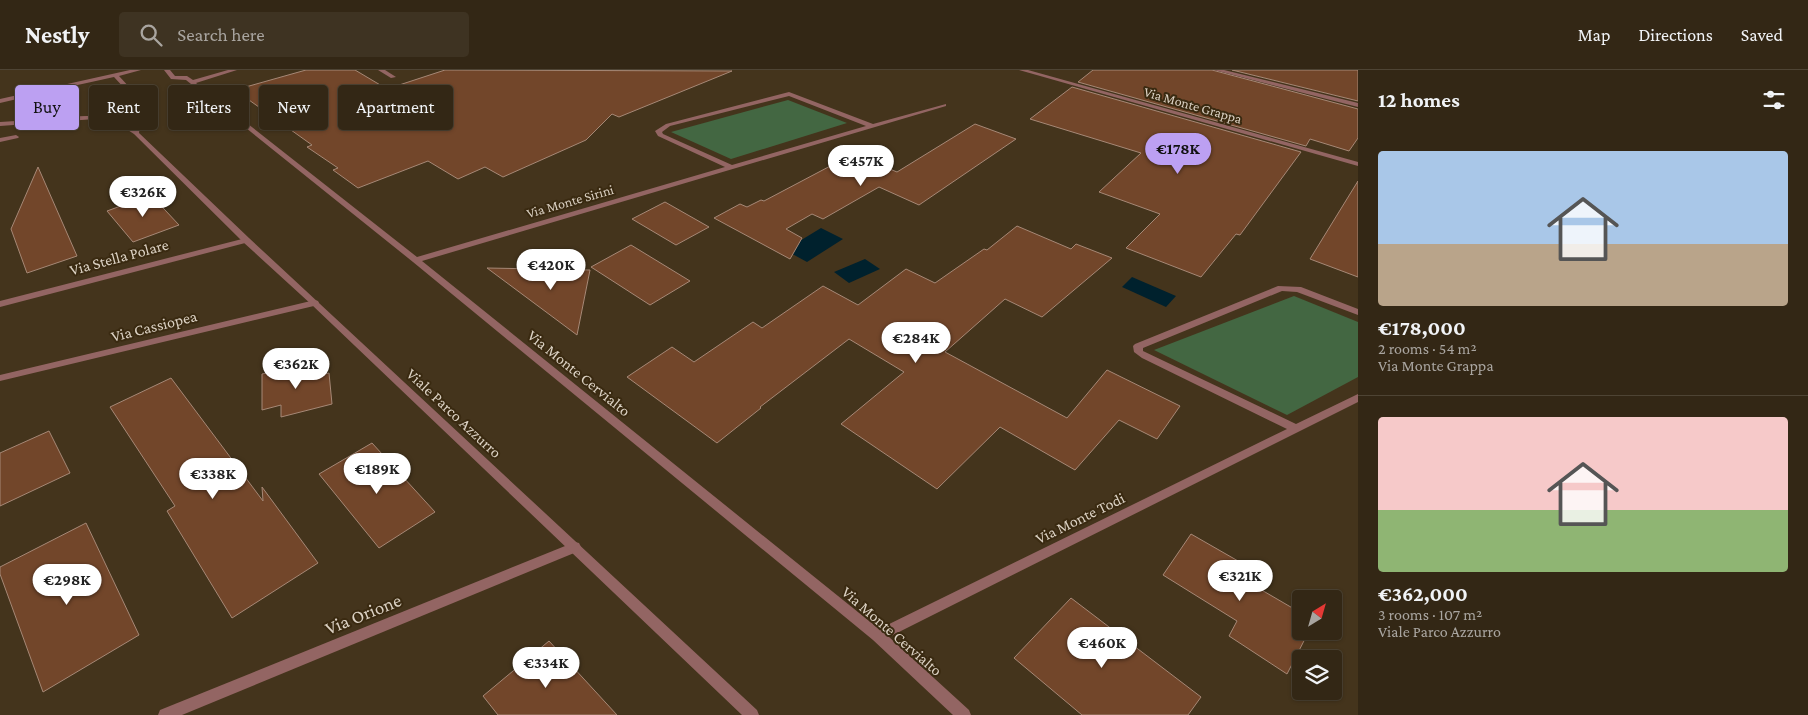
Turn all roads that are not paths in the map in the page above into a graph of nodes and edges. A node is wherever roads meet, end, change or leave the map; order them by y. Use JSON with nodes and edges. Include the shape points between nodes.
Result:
{"nodes":[{"id":1,"x":138,"y":70,"type":"edge"},
{"id":2,"x":167,"y":70,"type":"edge"},
{"id":3,"x":234,"y":70,"type":"edge"},
{"id":4,"x":381,"y":70,"type":"edge"},
{"id":5,"x":1022,"y":70,"type":"edge"},
{"id":6,"x":1217,"y":70,"type":"edge"},
{"id":7,"x":115,"y":75,"type":"junction"},
{"id":8,"x":394,"y":77,"type":"dead end"},
{"id":9,"x":192,"y":82,"type":"junction"},
{"id":10,"x":72,"y":85,"type":"edge"},
{"id":11,"x":15,"y":98,"type":"edge"},
{"id":12,"x":0,"y":101,"type":"edge"},
{"id":13,"x":944,"y":104,"type":"dead end"},
{"id":14,"x":1358,"y":105,"type":"edge"},
{"id":15,"x":79,"y":119,"type":"edge"},
{"id":16,"x":15,"y":123,"type":"edge"},
{"id":17,"x":0,"y":124,"type":"edge"},
{"id":18,"x":872,"y":126,"type":"junction"},
{"id":19,"x":136,"y":133,"type":"junction"},
{"id":20,"x":16,"y":137,"type":"dead end"},
{"id":21,"x":0,"y":140,"type":"edge"},
{"id":22,"x":1358,"y":164,"type":"edge"},
{"id":23,"x":731,"y":167,"type":"junction"},
{"id":24,"x":246,"y":240,"type":"junction"},
{"id":25,"x":416,"y":260,"type":"junction"},
{"id":26,"x":315,"y":303,"type":"junction"},
{"id":27,"x":0,"y":304,"type":"edge"},
{"id":28,"x":1358,"y":312,"type":"edge"},
{"id":29,"x":0,"y":378,"type":"edge"},
{"id":30,"x":1358,"y":398,"type":"edge"},
{"id":31,"x":1297,"y":429,"type":"junction"},
{"id":32,"x":575,"y":547,"type":"junction"},
{"id":33,"x":878,"y":636,"type":"junction"},
{"id":34,"x":165,"y":715,"type":"edge"},
{"id":35,"x":752,"y":715,"type":"edge"},
{"id":36,"x":964,"y":715,"type":"edge"}],
"edges":[{"from":1,"to":7,"type":"street"},
{"from":2,"to":9,"type":"street","name":"Via Monte Cervialto","via":[[173,78],[187,78]]},
{"from":3,"to":9,"type":"street"},
{"from":4,"to":8,"type":"street"},
{"from":5,"to":22,"type":"street","name":"Via Monte Grappa"},
{"from":6,"to":14,"type":"street"},
{"from":7,"to":10,"type":"street"},
{"from":7,"to":19,"type":"street","via":[[140,102]]},
{"from":9,"to":25,"type":"street","name":"Via Monte Cervialto"},
{"from":11,"to":12,"type":"street"},
{"from":13,"to":18,"type":"street","name":"Via Monte Sirini"},
{"from":15,"to":19,"type":"street","name":"Viale Parco Azzurro","via":[[119,122]]},
{"from":16,"to":17,"type":"street","name":"Viale Parco Azzurro"},
{"from":18,"to":23,"type":"street","name":"Via Monte Sirini"},
{"from":18,"to":23,"type":"street","via":[[789,94],[668,125],[658,131],[660,135]]},
{"from":19,"to":24,"type":"street","name":"Viale Parco Azzurro"},
{"from":20,"to":21,"type":"street"},
{"from":23,"to":25,"type":"street","name":"Via Monte Sirini"},
{"from":24,"to":26,"type":"street","name":"Viale Parco Azzurro"},
{"from":24,"to":27,"type":"street","name":"Via Stella Polare"},
{"from":25,"to":33,"type":"street","name":"Via Monte Cervialto"},
{"from":26,"to":29,"type":"street","name":"Via Cassiopea"},
{"from":26,"to":32,"type":"street","name":"Viale Parco Azzurro"},
{"from":28,"to":31,"type":"street","via":[[1298,289],[1281,288],[1138,346],[1144,356]]},
{"from":30,"to":31,"type":"street","name":"Via Monte Todi"},
{"from":31,"to":33,"type":"street","name":"Via Monte Todi"},
{"from":32,"to":34,"type":"street","name":"Via Orione"},
{"from":32,"to":35,"type":"street","name":"Viale Parco Azzurro"},
{"from":33,"to":36,"type":"street","name":"Via Monte Cervialto"}]}
